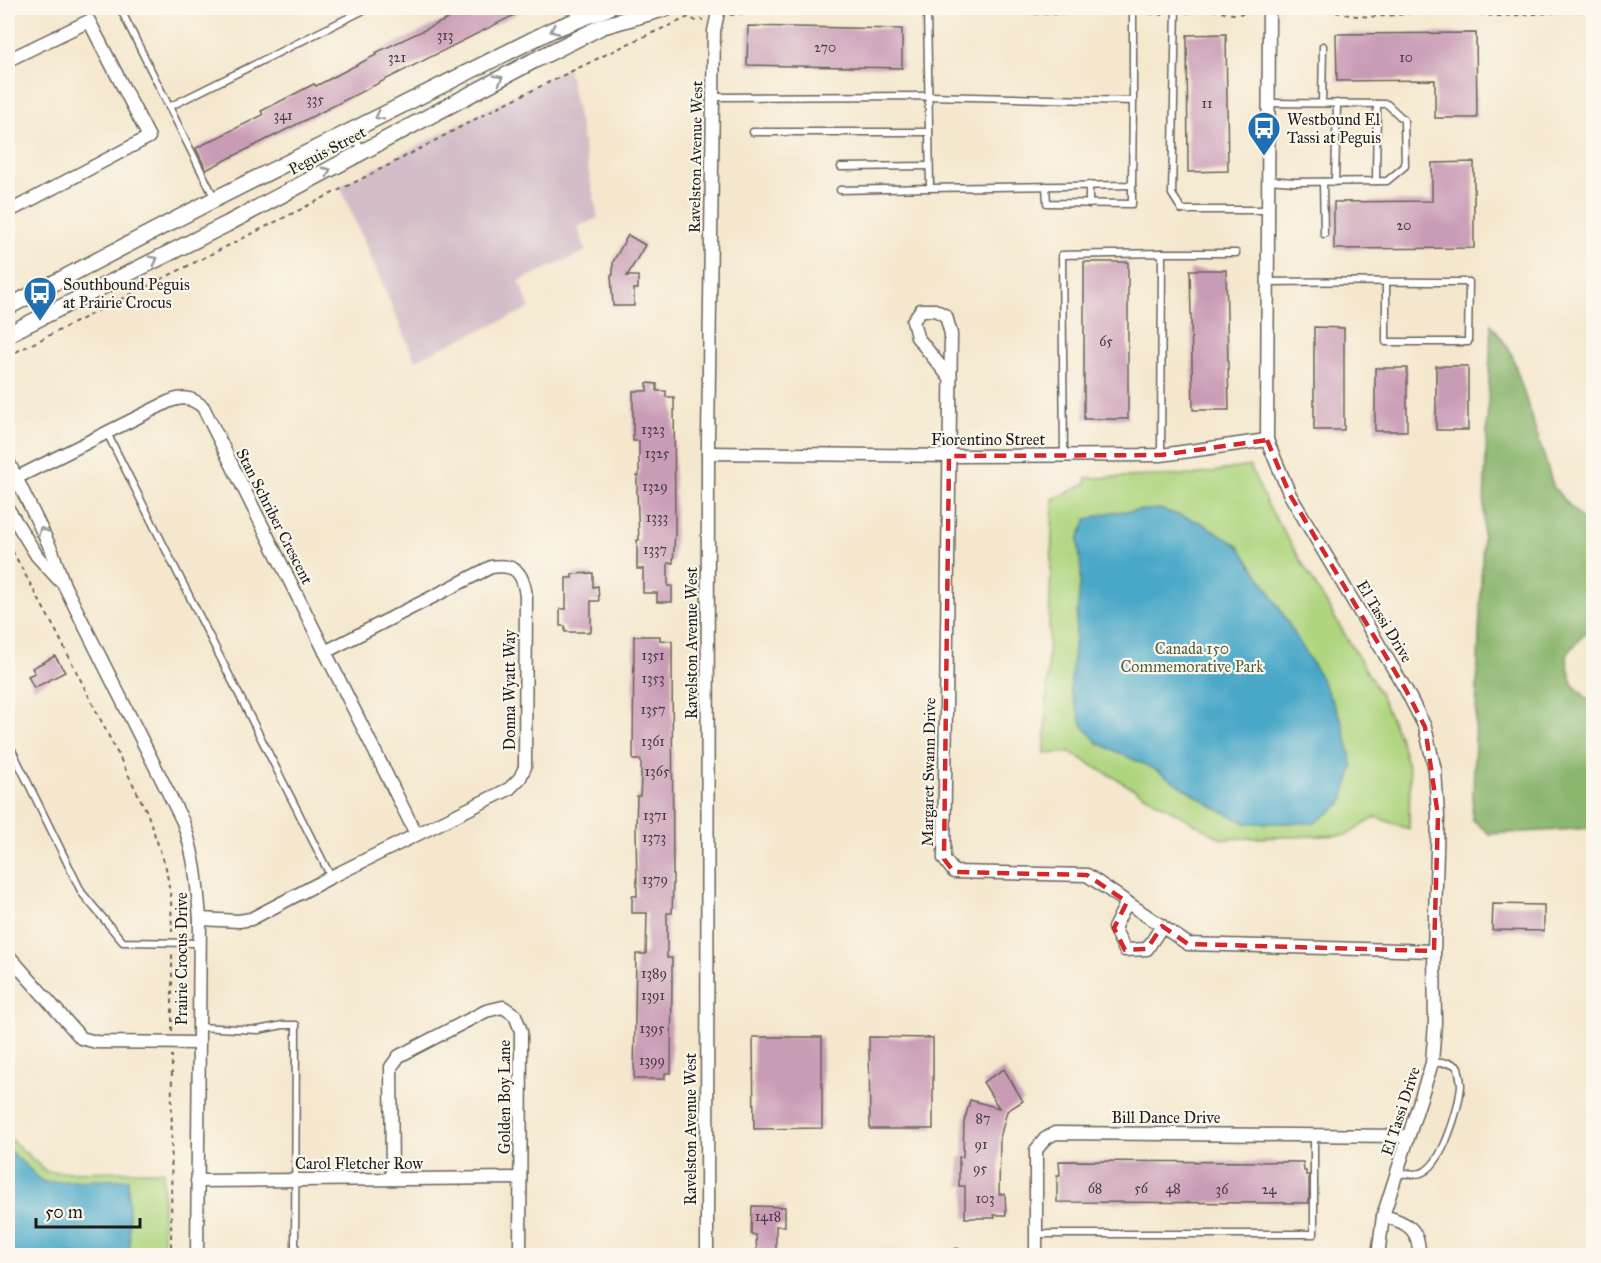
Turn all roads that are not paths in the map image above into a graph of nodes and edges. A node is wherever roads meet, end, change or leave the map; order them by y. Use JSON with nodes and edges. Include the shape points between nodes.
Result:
{"nodes":[{"id":1,"x":120,"y":8,"type":"edge"},
{"id":2,"x":368,"y":8,"type":"edge"},
{"id":3,"x":608,"y":8,"type":"edge"},
{"id":4,"x":666,"y":8,"type":"edge"},
{"id":5,"x":927,"y":8,"type":"edge"},
{"id":6,"x":1133,"y":8,"type":"edge"},
{"id":7,"x":1176,"y":8,"type":"edge"},
{"id":8,"x":1269,"y":8,"type":"edge"},
{"id":9,"x":714,"y":17,"type":"edge"},
{"id":10,"x":1323,"y":46,"type":"dead end"},
{"id":11,"x":8,"y":60,"type":"edge"},
{"id":12,"x":928,"y":96,"type":"junction"},
{"id":13,"x":713,"y":97,"type":"junction"},
{"id":14,"x":1133,"y":102,"type":"junction"},
{"id":15,"x":1268,"y":103,"type":"junction"},
{"id":16,"x":1322,"y":103,"type":"junction"},
{"id":17,"x":1337,"y":103,"type":"junction"},
{"id":18,"x":1377,"y":104,"type":"junction"},
{"id":19,"x":169,"y":107,"type":"junction"},
{"id":20,"x":352,"y":130,"type":"junction"},
{"id":21,"x":753,"y":132,"type":"dead end"},
{"id":22,"x":929,"y":132,"type":"junction"},
{"id":23,"x":362,"y":152,"type":"junction"},
{"id":24,"x":929,"y":166,"type":"junction"},
{"id":25,"x":841,"y":167,"type":"dead end"},
{"id":26,"x":1267,"y":180,"type":"junction"},
{"id":27,"x":1376,"y":181,"type":"junction"},
{"id":28,"x":1323,"y":182,"type":"junction"},
{"id":29,"x":1335,"y":182,"type":"junction"},
{"id":30,"x":1089,"y":185,"type":"junction"},
{"id":31,"x":1132,"y":185,"type":"junction"},
{"id":32,"x":1046,"y":186,"type":"junction"},
{"id":33,"x":930,"y":188,"type":"junction"},
{"id":34,"x":840,"y":190,"type":"dead end"},
{"id":35,"x":215,"y":199,"type":"junction"},
{"id":36,"x":1089,"y":204,"type":"junction"},
{"id":37,"x":1267,"y":210,"type":"junction"},
{"id":38,"x":8,"y":212,"type":"edge"},
{"id":39,"x":1324,"y":234,"type":"dead end"},
{"id":40,"x":1162,"y":253,"type":"junction"},
{"id":41,"x":1236,"y":253,"type":"dead end"},
{"id":42,"x":1269,"y":282,"type":"junction"},
{"id":43,"x":1386,"y":282,"type":"junction"},
{"id":44,"x":8,"y":307,"type":"edge"},
{"id":45,"x":8,"y":334,"type":"edge"},
{"id":46,"x":950,"y":377,"type":"junction"},
{"id":47,"x":107,"y":433,"type":"junction"},
{"id":48,"x":1267,"y":440,"type":"junction"},
{"id":49,"x":708,"y":453,"type":"junction"},
{"id":50,"x":1161,"y":455,"type":"junction"},
{"id":51,"x":949,"y":456,"type":"junction"},
{"id":52,"x":1064,"y":456,"type":"junction"},
{"id":53,"x":8,"y":461,"type":"edge"},
{"id":54,"x":12,"y":480,"type":"edge"},
{"id":55,"x":8,"y":509,"type":"edge"},
{"id":56,"x":64,"y":585,"type":"junction"},
{"id":57,"x":325,"y":652,"type":"junction"},
{"id":58,"x":8,"y":742,"type":"edge"},
{"id":59,"x":416,"y":834,"type":"junction"},
{"id":60,"x":330,"y":877,"type":"junction"},
{"id":61,"x":1128,"y":902,"type":"junction"},
{"id":62,"x":200,"y":919,"type":"junction"},
{"id":63,"x":1162,"y":926,"type":"junction"},
{"id":64,"x":198,"y":943,"type":"junction"},
{"id":65,"x":1434,"y":951,"type":"junction"},
{"id":66,"x":8,"y":955,"type":"edge"},
{"id":67,"x":198,"y":1027,"type":"junction"},
{"id":68,"x":198,"y":1043,"type":"junction"},
{"id":69,"x":1432,"y":1063,"type":"junction"},
{"id":70,"x":1314,"y":1134,"type":"junction"},
{"id":71,"x":1408,"y":1136,"type":"junction"},
{"id":72,"x":1397,"y":1174,"type":"junction"},
{"id":73,"x":520,"y":1178,"type":"junction"},
{"id":74,"x":392,"y":1179,"type":"junction"},
{"id":75,"x":296,"y":1180,"type":"junction"},
{"id":76,"x":197,"y":1181,"type":"junction"},
{"id":77,"x":1383,"y":1216,"type":"junction"},
{"id":78,"x":1036,"y":1234,"type":"junction"},
{"id":79,"x":197,"y":1256,"type":"edge"},
{"id":80,"x":295,"y":1256,"type":"edge"},
{"id":81,"x":520,"y":1256,"type":"edge"},
{"id":82,"x":707,"y":1256,"type":"edge"},
{"id":83,"x":1036,"y":1256,"type":"edge"},
{"id":84,"x":1378,"y":1256,"type":"edge"},
{"id":85,"x":1419,"y":1256,"type":"edge"}],
"edges":[{"from":1,"to":19,"type":"lane"},
{"from":2,"to":19,"type":"lane"},
{"from":3,"to":20,"type":"street","name":"Peguis Street","one_way":true,"via":[[552,30]]},
{"from":23,"to":4,"type":"street","name":"Peguis Street","one_way":true,"via":[[603,26]]},
{"from":5,"to":12,"type":"lane"},
{"from":6,"to":14,"type":"lane"},
{"from":7,"to":37,"type":"lane","via":[[1172,194],[1182,210]]},
{"from":8,"to":15,"type":"street","name":"El Tassi Drive"},
{"from":9,"to":13,"type":"street","name":"Ravelston Avenue West"},
{"from":10,"to":16,"type":"lane"},
{"from":11,"to":38,"type":"street","via":[[89,21],[149,137]]},
{"from":12,"to":13,"type":"lane"},
{"from":12,"to":14,"type":"lane"},
{"from":12,"to":22,"type":"lane"},
{"from":13,"to":49,"type":"street","name":"Ravelston Avenue West"},
{"from":14,"to":31,"type":"lane"},
{"from":15,"to":16,"type":"lane"},
{"from":15,"to":26,"type":"street","name":"El Tassi Drive"},
{"from":16,"to":17,"type":"lane"},
{"from":17,"to":18,"type":"lane"},
{"from":17,"to":29,"type":"lane"},
{"from":18,"to":27,"type":"lane"},
{"from":18,"to":27,"type":"lane","via":[[1387,104],[1404,120],[1405,166],[1387,181]]},
{"from":19,"to":35,"type":"lane"},
{"from":20,"to":23,"type":"lane"},
{"from":20,"to":35,"type":"street","name":"Peguis Street"},
{"from":21,"to":22,"type":"lane"},
{"from":22,"to":24,"type":"lane"},
{"from":45,"to":23,"type":"street","name":"Peguis Street","one_way":true},
{"from":24,"to":25,"type":"lane"},
{"from":24,"to":33,"type":"lane"},
{"from":26,"to":28,"type":"lane"},
{"from":26,"to":37,"type":"street","name":"El Tassi Drive"},
{"from":27,"to":29,"type":"lane"},
{"from":28,"to":29,"type":"lane"},
{"from":28,"to":39,"type":"lane"},
{"from":30,"to":31,"type":"lane"},
{"from":30,"to":32,"type":"lane"},
{"from":30,"to":36,"type":"lane"},
{"from":31,"to":36,"type":"lane","via":[[1132,204]]},
{"from":32,"to":33,"type":"lane"},
{"from":32,"to":36,"type":"lane","via":[[1047,203]]},
{"from":33,"to":34,"type":"lane"},
{"from":35,"to":44,"type":"street","name":"Peguis Street"},
{"from":37,"to":42,"type":"street","name":"El Tassi Drive"},
{"from":40,"to":41,"type":"lane"},
{"from":40,"to":50,"type":"lane"},
{"from":40,"to":52,"type":"lane","via":[[1062,255]]},
{"from":42,"to":43,"type":"lane"},
{"from":42,"to":48,"type":"street","name":"El Tassi Drive"},
{"from":43,"to":43,"type":"lane","via":[[1469,282],[1468,342],[1386,342]]},
{"from":46,"to":46,"type":"street","via":[[951,334],[946,316],[935,310],[921,310],[913,321],[917,337]]},
{"from":46,"to":51,"type":"street"},
{"from":47,"to":54,"type":"street","name":"Stan Schriber Crescent"},
{"from":47,"to":57,"type":"street","name":"Stan Schriber Crescent","via":[[181,397],[203,407]]},
{"from":47,"to":60,"type":"lane"},
{"from":48,"to":50,"type":"street","name":"Fiorentino Street"},
{"from":48,"to":65,"type":"street","name":"El Tassi Drive","via":[[1290,495],[1425,728],[1435,770],[1438,816]]},
{"from":49,"to":51,"type":"street","name":"Fiorentino Street"},
{"from":49,"to":82,"type":"street","name":"Ravelston Avenue West"},
{"from":50,"to":52,"type":"street","name":"Fiorentino Street"},
{"from":51,"to":52,"type":"street","name":"Fiorentino Street"},
{"from":51,"to":61,"type":"street","name":"Margaret Swann Drive","via":[[944,859],[954,872],[1087,875]]},
{"from":53,"to":54,"type":"street","name":"Prairie Crocus Drive"},
{"from":56,"to":54,"type":"street","name":"Prairie Crocus Drive","one_way":true,"via":[[52,551]]},
{"from":55,"to":56,"type":"street","name":"Prairie Crocus Drive","via":[[37,556]]},
{"from":56,"to":62,"type":"street","name":"Prairie Crocus Drive","via":[[183,822],[197,873]]},
{"from":57,"to":59,"type":"street","name":"Stan Schriber Crescent"},
{"from":57,"to":59,"type":"street","name":"Donna Wyatt Way","via":[[491,567],[505,565],[517,570],[525,583],[525,767],[509,789]]},
{"from":58,"to":64,"type":"lane","via":[[82,893],[123,942]]},
{"from":59,"to":60,"type":"street","name":"Donna Wyatt Way"},
{"from":60,"to":62,"type":"street","name":"Donna Wyatt Way","via":[[251,920]]},
{"from":61,"to":63,"type":"street","name":"Margaret Swann Drive"},
{"from":61,"to":63,"type":"street","via":[[1114,928],[1125,950],[1147,949]]},
{"from":62,"to":64,"type":"street","name":"Prairie Crocus Drive"},
{"from":63,"to":65,"type":"street","name":"Margaret Swann Drive","via":[[1188,944]]},
{"from":64,"to":67,"type":"street","name":"Prairie Crocus Drive"},
{"from":65,"to":69,"type":"street","name":"El Tassi Drive"},
{"from":66,"to":68,"type":"street","via":[[81,1038],[96,1042]]},
{"from":67,"to":68,"type":"street","name":"Prairie Crocus Drive"},
{"from":67,"to":75,"type":"lane","via":[[258,1030],[296,1025]]},
{"from":68,"to":76,"type":"street","name":"Prairie Crocus Drive"},
{"from":69,"to":71,"type":"street","name":"El Tassi Drive"},
{"from":69,"to":72,"type":"lane","via":[[1458,1067],[1461,1084],[1446,1142],[1434,1164],[1421,1173]]},
{"from":70,"to":71,"type":"street","name":"Bill Dance Drive"},
{"from":70,"to":78,"type":"street","name":"Bill Dance Drive","via":[[1055,1133],[1036,1150]]},
{"from":70,"to":78,"type":"lane","via":[[1314,1234]]},
{"from":71,"to":72,"type":"street","name":"El Tassi Drive"},
{"from":72,"to":77,"type":"street","name":"El Tassi Drive"},
{"from":73,"to":74,"type":"street","name":"Carol Fletcher Row"},
{"from":73,"to":74,"type":"street","name":"Golden Boy Lane","via":[[521,1031],[515,1015],[503,1007],[486,1011],[399,1056],[391,1067]]},
{"from":73,"to":81,"type":"street","name":"Golden Boy Lane"},
{"from":74,"to":75,"type":"street","name":"Carol Fletcher Row"},
{"from":75,"to":76,"type":"street","name":"Carol Fletcher Row"},
{"from":75,"to":80,"type":"lane"},
{"from":76,"to":79,"type":"street","name":"Prairie Crocus Drive"},
{"from":77,"to":84,"type":"street","name":"El Tassi Drive"},
{"from":77,"to":85,"type":"street","via":[[1409,1226],[1416,1237]]},
{"from":78,"to":83,"type":"street","name":"Bill Dance Drive"}]}
